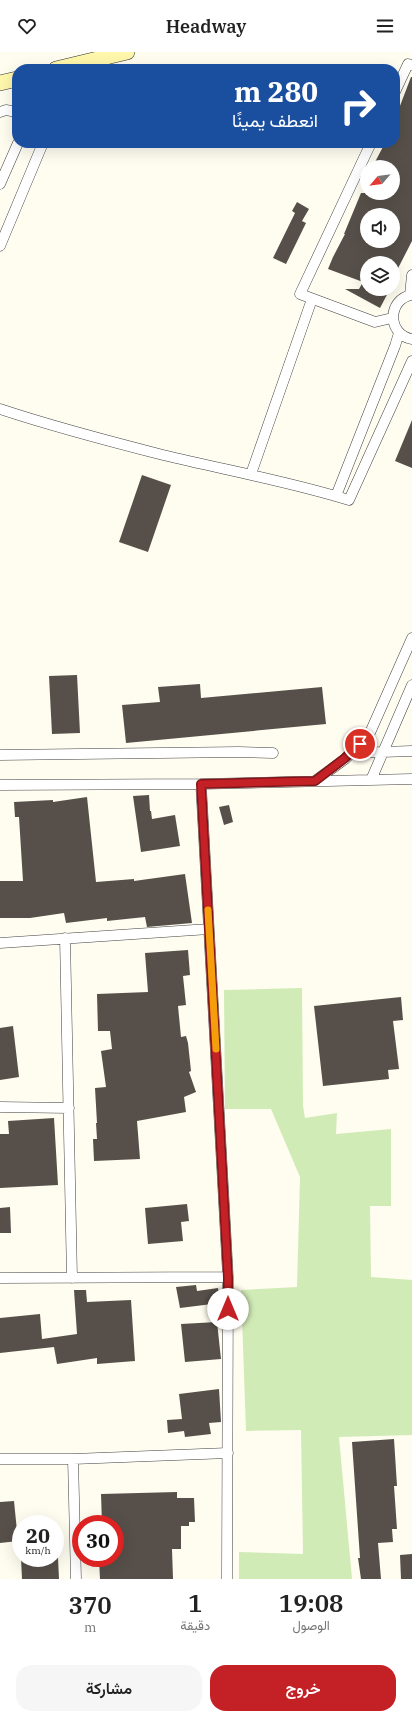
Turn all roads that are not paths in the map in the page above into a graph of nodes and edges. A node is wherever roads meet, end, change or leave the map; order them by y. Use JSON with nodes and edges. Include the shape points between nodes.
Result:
{"nodes":[{"id":1,"x":127,"y":52,"type":"edge"},
{"id":2,"x":84,"y":64,"type":"edge"},
{"id":3,"x":412,"y":65,"type":"edge"},
{"id":4,"x":12,"y":80,"type":"edge"},
{"id":5,"x":400,"y":81,"type":"edge"},
{"id":6,"x":0,"y":83,"type":"edge"},
{"id":7,"x":12,"y":111,"type":"edge"},
{"id":8,"x":0,"y":112,"type":"edge"},
{"id":9,"x":16,"y":148,"type":"edge"},
{"id":10,"x":41,"y":148,"type":"edge"},
{"id":11,"x":369,"y":148,"type":"edge"},
{"id":12,"x":0,"y":184,"type":"edge"},
{"id":13,"x":0,"y":246,"type":"edge"},
{"id":14,"x":412,"y":275,"type":"edge"},
{"id":15,"x":411,"y":295,"type":"edge"},
{"id":16,"x":312,"y":298,"type":"junction"},
{"id":17,"x":392,"y":318,"type":"junction"},
{"id":18,"x":399,"y":333,"type":"junction"},
{"id":19,"x":412,"y":339,"type":"edge"},
{"id":20,"x":412,"y":361,"type":"edge"},
{"id":21,"x":0,"y":409,"type":"edge"},
{"id":22,"x":251,"y":474,"type":"junction"},
{"id":23,"x":336,"y":496,"type":"junction"},
{"id":24,"x":412,"y":638,"type":"edge"},
{"id":25,"x":412,"y":685,"type":"edge"},
{"id":26,"x":412,"y":751,"type":"edge"},
{"id":27,"x":383,"y":752,"type":"junction"},
{"id":28,"x":273,"y":753,"type":"dead end"},
{"id":29,"x":351,"y":753,"type":"junction"},
{"id":30,"x":0,"y":754,"type":"edge"},
{"id":31,"x":412,"y":779,"type":"edge"},
{"id":32,"x":371,"y":780,"type":"junction"},
{"id":33,"x":315,"y":781,"type":"junction"},
{"id":34,"x":201,"y":784,"type":"junction"},
{"id":35,"x":0,"y":785,"type":"edge"},
{"id":36,"x":209,"y":929,"type":"junction"},
{"id":37,"x":65,"y":938,"type":"junction"},
{"id":38,"x":0,"y":943,"type":"edge"},
{"id":39,"x":0,"y":1107,"type":"edge"},
{"id":40,"x":69,"y":1108,"type":"junction"},
{"id":41,"x":228,"y":1277,"type":"junction"},
{"id":42,"x":0,"y":1278,"type":"edge"},
{"id":43,"x":72,"y":1278,"type":"junction"},
{"id":44,"x":228,"y":1453,"type":"junction"},
{"id":45,"x":0,"y":1459,"type":"edge"},
{"id":46,"x":73,"y":1459,"type":"junction"},
{"id":47,"x":76,"y":1579,"type":"edge"},
{"id":48,"x":227,"y":1579,"type":"edge"}],
"edges":[{"from":1,"to":2,"type":"main road"},
{"from":3,"to":5,"type":"street","via":[[408,64]]},
{"from":4,"to":6,"type":"main road"},
{"from":7,"to":8,"type":"street"},
{"from":9,"to":12,"type":"street"},
{"from":10,"to":13,"type":"street"},
{"from":11,"to":16,"type":"street","via":[[300,294]]},
{"from":14,"to":15,"type":"street"},
{"from":15,"to":17,"type":"street","via":[[404,297],[395,306]]},
{"from":16,"to":17,"type":"street","via":[[375,322]]},
{"from":16,"to":22,"type":"street"},
{"from":17,"to":18,"type":"street"},
{"from":18,"to":19,"type":"street"},
{"from":18,"to":23,"type":"street"},
{"from":20,"to":23,"type":"street","via":[[349,500]]},
{"from":21,"to":22,"type":"street","via":[[62,429]]},
{"from":22,"to":23,"type":"street"},
{"from":24,"to":29,"type":"street","via":[[368,735]]},
{"from":25,"to":27,"type":"street"},
{"from":26,"to":27,"type":"street"},
{"from":27,"to":29,"type":"street"},
{"from":27,"to":32,"type":"street"},
{"from":28,"to":30,"type":"street"},
{"from":29,"to":33,"type":"street"},
{"from":31,"to":32,"type":"street"},
{"from":32,"to":33,"type":"street"},
{"from":33,"to":34,"type":"street"},
{"from":34,"to":35,"type":"street"},
{"from":34,"to":36,"type":"street"},
{"from":36,"to":37,"type":"street"},
{"from":36,"to":41,"type":"street"},
{"from":37,"to":38,"type":"street"},
{"from":37,"to":40,"type":"street"},
{"from":39,"to":40,"type":"street"},
{"from":40,"to":43,"type":"street"},
{"from":41,"to":43,"type":"street"},
{"from":41,"to":44,"type":"street"},
{"from":42,"to":43,"type":"street"},
{"from":44,"to":46,"type":"street"},
{"from":44,"to":48,"type":"street"},
{"from":45,"to":46,"type":"street"},
{"from":46,"to":47,"type":"street"}]}
